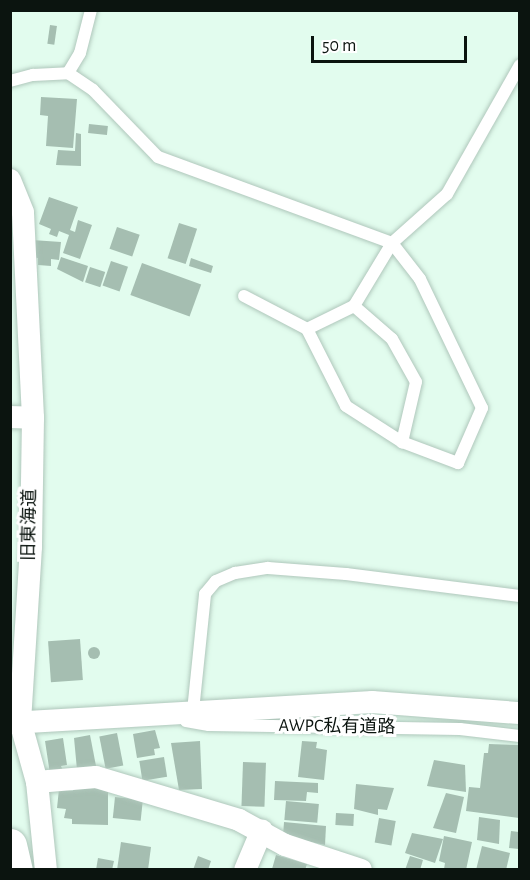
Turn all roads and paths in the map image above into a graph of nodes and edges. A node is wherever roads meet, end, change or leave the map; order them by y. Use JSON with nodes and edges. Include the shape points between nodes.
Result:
{"nodes":[{"id":1,"x":91,"y":10,"type":"edge"},
{"id":2,"x":519,"y":65,"type":"edge"},
{"id":3,"x":68,"y":73,"type":"junction"},
{"id":4,"x":10,"y":81,"type":"edge"},
{"id":5,"x":10,"y":180,"type":"edge"},
{"id":6,"x":392,"y":243,"type":"junction"},
{"id":7,"x":244,"y":296,"type":"dead end"},
{"id":8,"x":354,"y":306,"type":"junction"},
{"id":9,"x":308,"y":329,"type":"junction"},
{"id":10,"x":22,"y":417,"type":"edge"},
{"id":11,"x":402,"y":442,"type":"junction"},
{"id":12,"x":519,"y":596,"type":"edge"},
{"id":13,"x":193,"y":711,"type":"junction"},
{"id":14,"x":519,"y":713,"type":"edge"},
{"id":15,"x":155,"y":715,"type":"junction"},
{"id":16,"x":15,"y":722,"type":"edge"},
{"id":17,"x":519,"y":736,"type":"edge"},
{"id":18,"x":37,"y":782,"type":"junction"},
{"id":19,"x":262,"y":830,"type":"junction"},
{"id":20,"x":10,"y":845,"type":"edge"},
{"id":21,"x":16,"y":870,"type":"edge"},
{"id":22,"x":46,"y":870,"type":"edge"},
{"id":23,"x":245,"y":870,"type":"edge"},
{"id":24,"x":361,"y":870,"type":"edge"}],
"edges":[{"from":1,"to":3,"type":"lane","via":[[80,53]]},
{"from":2,"to":6,"type":"lane","via":[[447,194]]},
{"from":3,"to":4,"type":"lane"},
{"from":3,"to":6,"type":"lane","via":[[93,90],[158,157]]},
{"from":5,"to":10,"type":"street","name":"旧東海道","via":[[23,213]]},
{"from":6,"to":8,"type":"lane"},
{"from":6,"to":11,"type":"lane","via":[[420,279],[483,408],[458,463]]},
{"from":7,"to":9,"type":"lane"},
{"from":8,"to":9,"type":"lane"},
{"from":8,"to":11,"type":"lane","via":[[392,339],[417,382]]},
{"from":9,"to":11,"type":"lane","via":[[346,405]]},
{"from":10,"to":16,"type":"street","name":"旧東海道","via":[[31,547]]},
{"from":12,"to":13,"type":"lane","via":[[346,574],[268,568],[235,573],[216,581],[205,594]]},
{"from":13,"to":14,"type":"street","via":[[372,702]]},
{"from":13,"to":15,"type":"street"},
{"from":15,"to":16,"type":"street"},
{"from":15,"to":17,"type":"lane","name":"AWPC私有道路","via":[[209,725],[460,729]]},
{"from":16,"to":18,"type":"street","name":"旧東海道"},
{"from":18,"to":19,"type":"street","via":[[96,777]]},
{"from":18,"to":22,"type":"street","name":"旧東海道"},
{"from":19,"to":23,"type":"street"},
{"from":19,"to":24,"type":"street","via":[[285,845]]},
{"from":20,"to":21,"type":"highway"}]}
